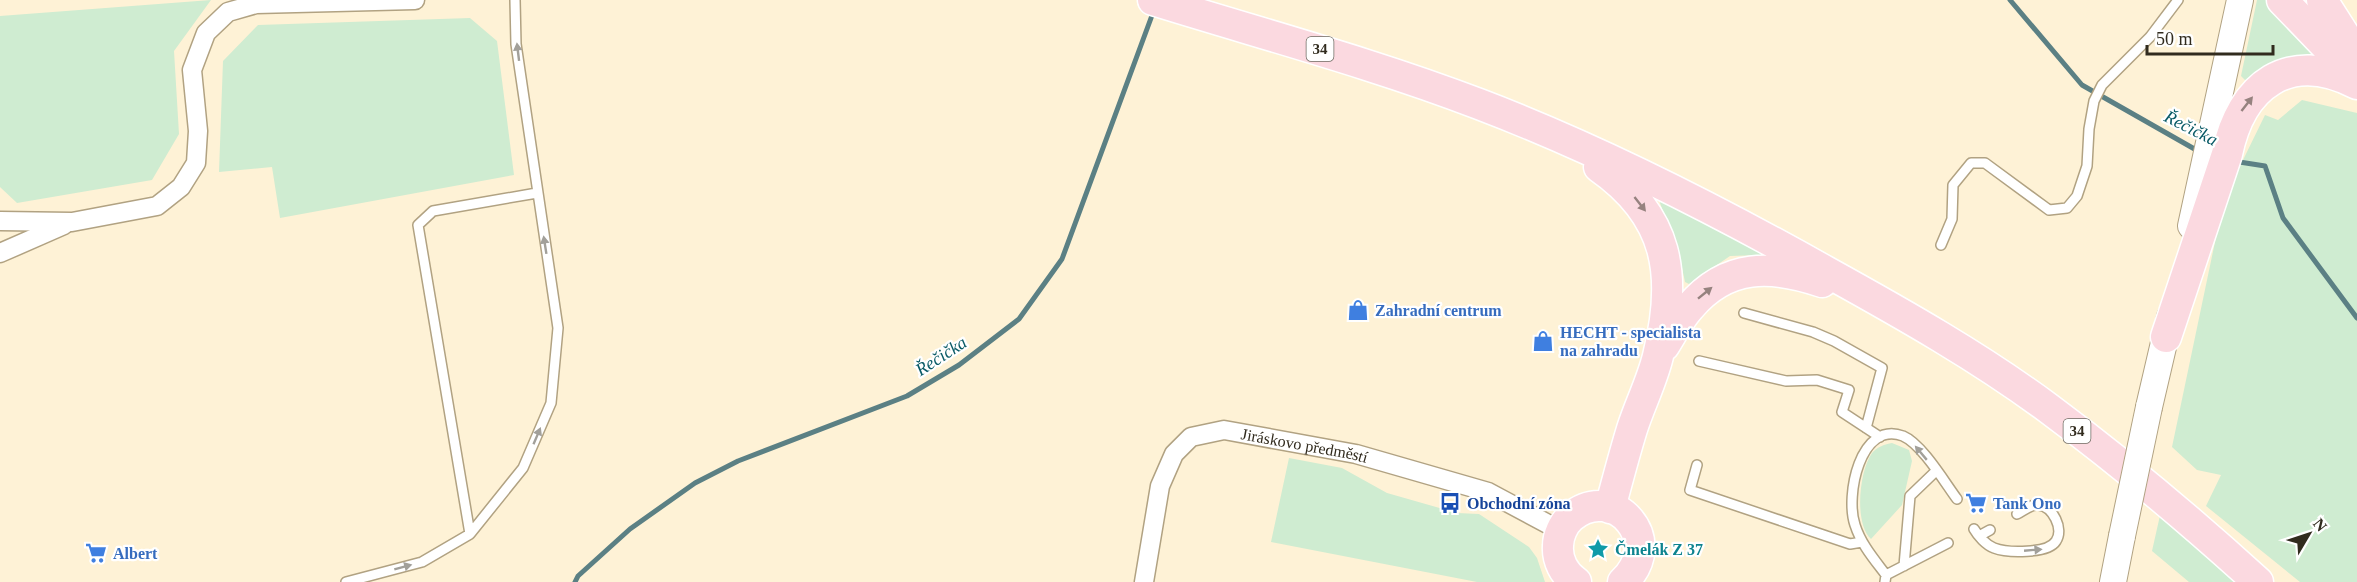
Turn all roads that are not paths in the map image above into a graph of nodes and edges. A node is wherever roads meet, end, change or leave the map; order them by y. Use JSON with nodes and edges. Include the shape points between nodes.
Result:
{"nodes":[{"id":1,"x":415,"y":0,"type":"edge"},
{"id":2,"x":515,"y":0,"type":"edge"},
{"id":3,"x":1153,"y":0,"type":"edge"},
{"id":4,"x":2178,"y":0,"type":"edge"},
{"id":5,"x":2240,"y":0,"type":"edge"},
{"id":6,"x":2282,"y":0,"type":"edge"},
{"id":7,"x":2322,"y":0,"type":"edge"},
{"id":8,"x":2357,"y":55,"type":"edge"},
{"id":9,"x":2357,"y":78,"type":"edge"},
{"id":10,"x":2357,"y":84,"type":"edge"},
{"id":11,"x":1544,"y":131,"type":"junction"},
{"id":12,"x":537,"y":193,"type":"junction"},
{"id":13,"x":0,"y":221,"type":"edge"},
{"id":14,"x":72,"y":222,"type":"junction"},
{"id":15,"x":0,"y":228,"type":"edge"},
{"id":16,"x":1941,"y":245,"type":"dead end"},
{"id":17,"x":0,"y":248,"type":"edge"},
{"id":18,"x":0,"y":253,"type":"edge"},
{"id":19,"x":1880,"y":301,"type":"junction"},
{"id":20,"x":1744,"y":313,"type":"dead end"},
{"id":21,"x":2166,"y":337,"type":"junction"},
{"id":22,"x":1658,"y":356,"type":"junction"},
{"id":23,"x":1699,"y":361,"type":"dead end"},
{"id":24,"x":1866,"y":428,"type":"junction"},
{"id":25,"x":1880,"y":437,"type":"junction"},
{"id":26,"x":1697,"y":465,"type":"dead end"},
{"id":27,"x":1936,"y":471,"type":"junction"},
{"id":28,"x":1957,"y":499,"type":"dead end"},
{"id":29,"x":1610,"y":508,"type":"junction"},
{"id":30,"x":2017,"y":514,"type":"dead end"},
{"id":31,"x":1990,"y":530,"type":"dead end"},
{"id":32,"x":1561,"y":531,"type":"junction"},
{"id":33,"x":470,"y":534,"type":"junction"},
{"id":34,"x":1862,"y":542,"type":"junction"},
{"id":35,"x":1948,"y":543,"type":"dead end"},
{"id":36,"x":1904,"y":566,"type":"junction"},
{"id":37,"x":1635,"y":579,"type":"edge"},
{"id":38,"x":1886,"y":579,"type":"edge"},
{"id":39,"x":346,"y":582,"type":"edge"},
{"id":40,"x":1144,"y":582,"type":"edge"},
{"id":41,"x":1576,"y":582,"type":"edge"},
{"id":42,"x":2113,"y":582,"type":"edge"},
{"id":43,"x":2258,"y":582,"type":"edge"}],
"edges":[{"from":1,"to":14,"type":"street","via":[[256,4],[228,12],[206,33],[192,70],[198,130],[196,163],[182,187],[157,206]]},
{"from":12,"to":2,"type":"lane","one_way":true,"via":[[516,44]]},
{"from":3,"to":11,"type":"main road","number":"34","via":[[1343,56]]},
{"from":4,"to":16,"type":"lane","via":[[2098,93],[2089,129],[2087,166],[2077,196],[2067,208],[2049,210],[1985,163],[1971,163],[1953,185],[1952,219]]},
{"from":5,"to":21,"type":"main road"},
{"from":6,"to":9,"type":"main road"},
{"from":7,"to":8,"type":"main road"},
{"from":21,"to":10,"type":"main road","one_way":true,"via":[[2241,112],[2274,78],[2292,71],[2322,72]]},
{"from":11,"to":19,"type":"main road","number":"34","via":[[1656,181]]},
{"from":11,"to":22,"type":"main road","one_way":true,"via":[[1618,180],[1656,229],[1668,293]]},
{"from":33,"to":12,"type":"lane","one_way":true,"via":[[524,468],[551,403],[558,328]]},
{"from":12,"to":33,"type":"lane","via":[[434,211],[418,225]]},
{"from":13,"to":14,"type":"street"},
{"from":14,"to":18,"type":"street"},
{"from":15,"to":17,"type":"street"},
{"from":22,"to":19,"type":"main road","one_way":true,"via":[[1700,295],[1739,273],[1794,272]]},
{"from":19,"to":43,"type":"main road","number":"34","via":[[2048,408],[2172,505]]},
{"from":20,"to":24,"type":"lane","via":[[1813,332],[1882,368]]},
{"from":21,"to":42,"type":"main road","bridge":true},
{"from":22,"to":29,"type":"main road"},
{"from":23,"to":24,"type":"lane","via":[[1786,381],[1817,380],[1849,390],[1842,412]]},
{"from":24,"to":25,"type":"lane"},
{"from":27,"to":25,"type":"lane","one_way":true,"via":[[1905,437]]},
{"from":25,"to":34,"type":"lane","via":[[1862,454],[1852,487],[1854,523]]},
{"from":26,"to":34,"type":"lane","via":[[1690,489],[1850,544]]},
{"from":27,"to":28,"type":"lane"},
{"from":27,"to":36,"type":"lane","via":[[1910,496]]},
{"from":29,"to":32,"type":"main road","via":[[1590,507],[1578,512]]},
{"from":29,"to":37,"type":"main road","via":[[1626,516],[1640,537]]},
{"from":31,"to":30,"type":"lane","one_way":true,"via":[[1973,530],[1993,548],[2037,551],[2057,541],[2056,518],[2047,508],[2032,506]]},
{"from":32,"to":40,"type":"street","name":"Jiráskovo předměstí","via":[[1488,492],[1356,454],[1224,430],[1191,437],[1174,454],[1160,486]]},
{"from":32,"to":41,"type":"main road","via":[[1558,557]]},
{"from":39,"to":33,"type":"lane","one_way":true,"via":[[422,562]]},
{"from":34,"to":38,"type":"lane"},
{"from":35,"to":36,"type":"lane"},
{"from":36,"to":38,"type":"lane"}]}
